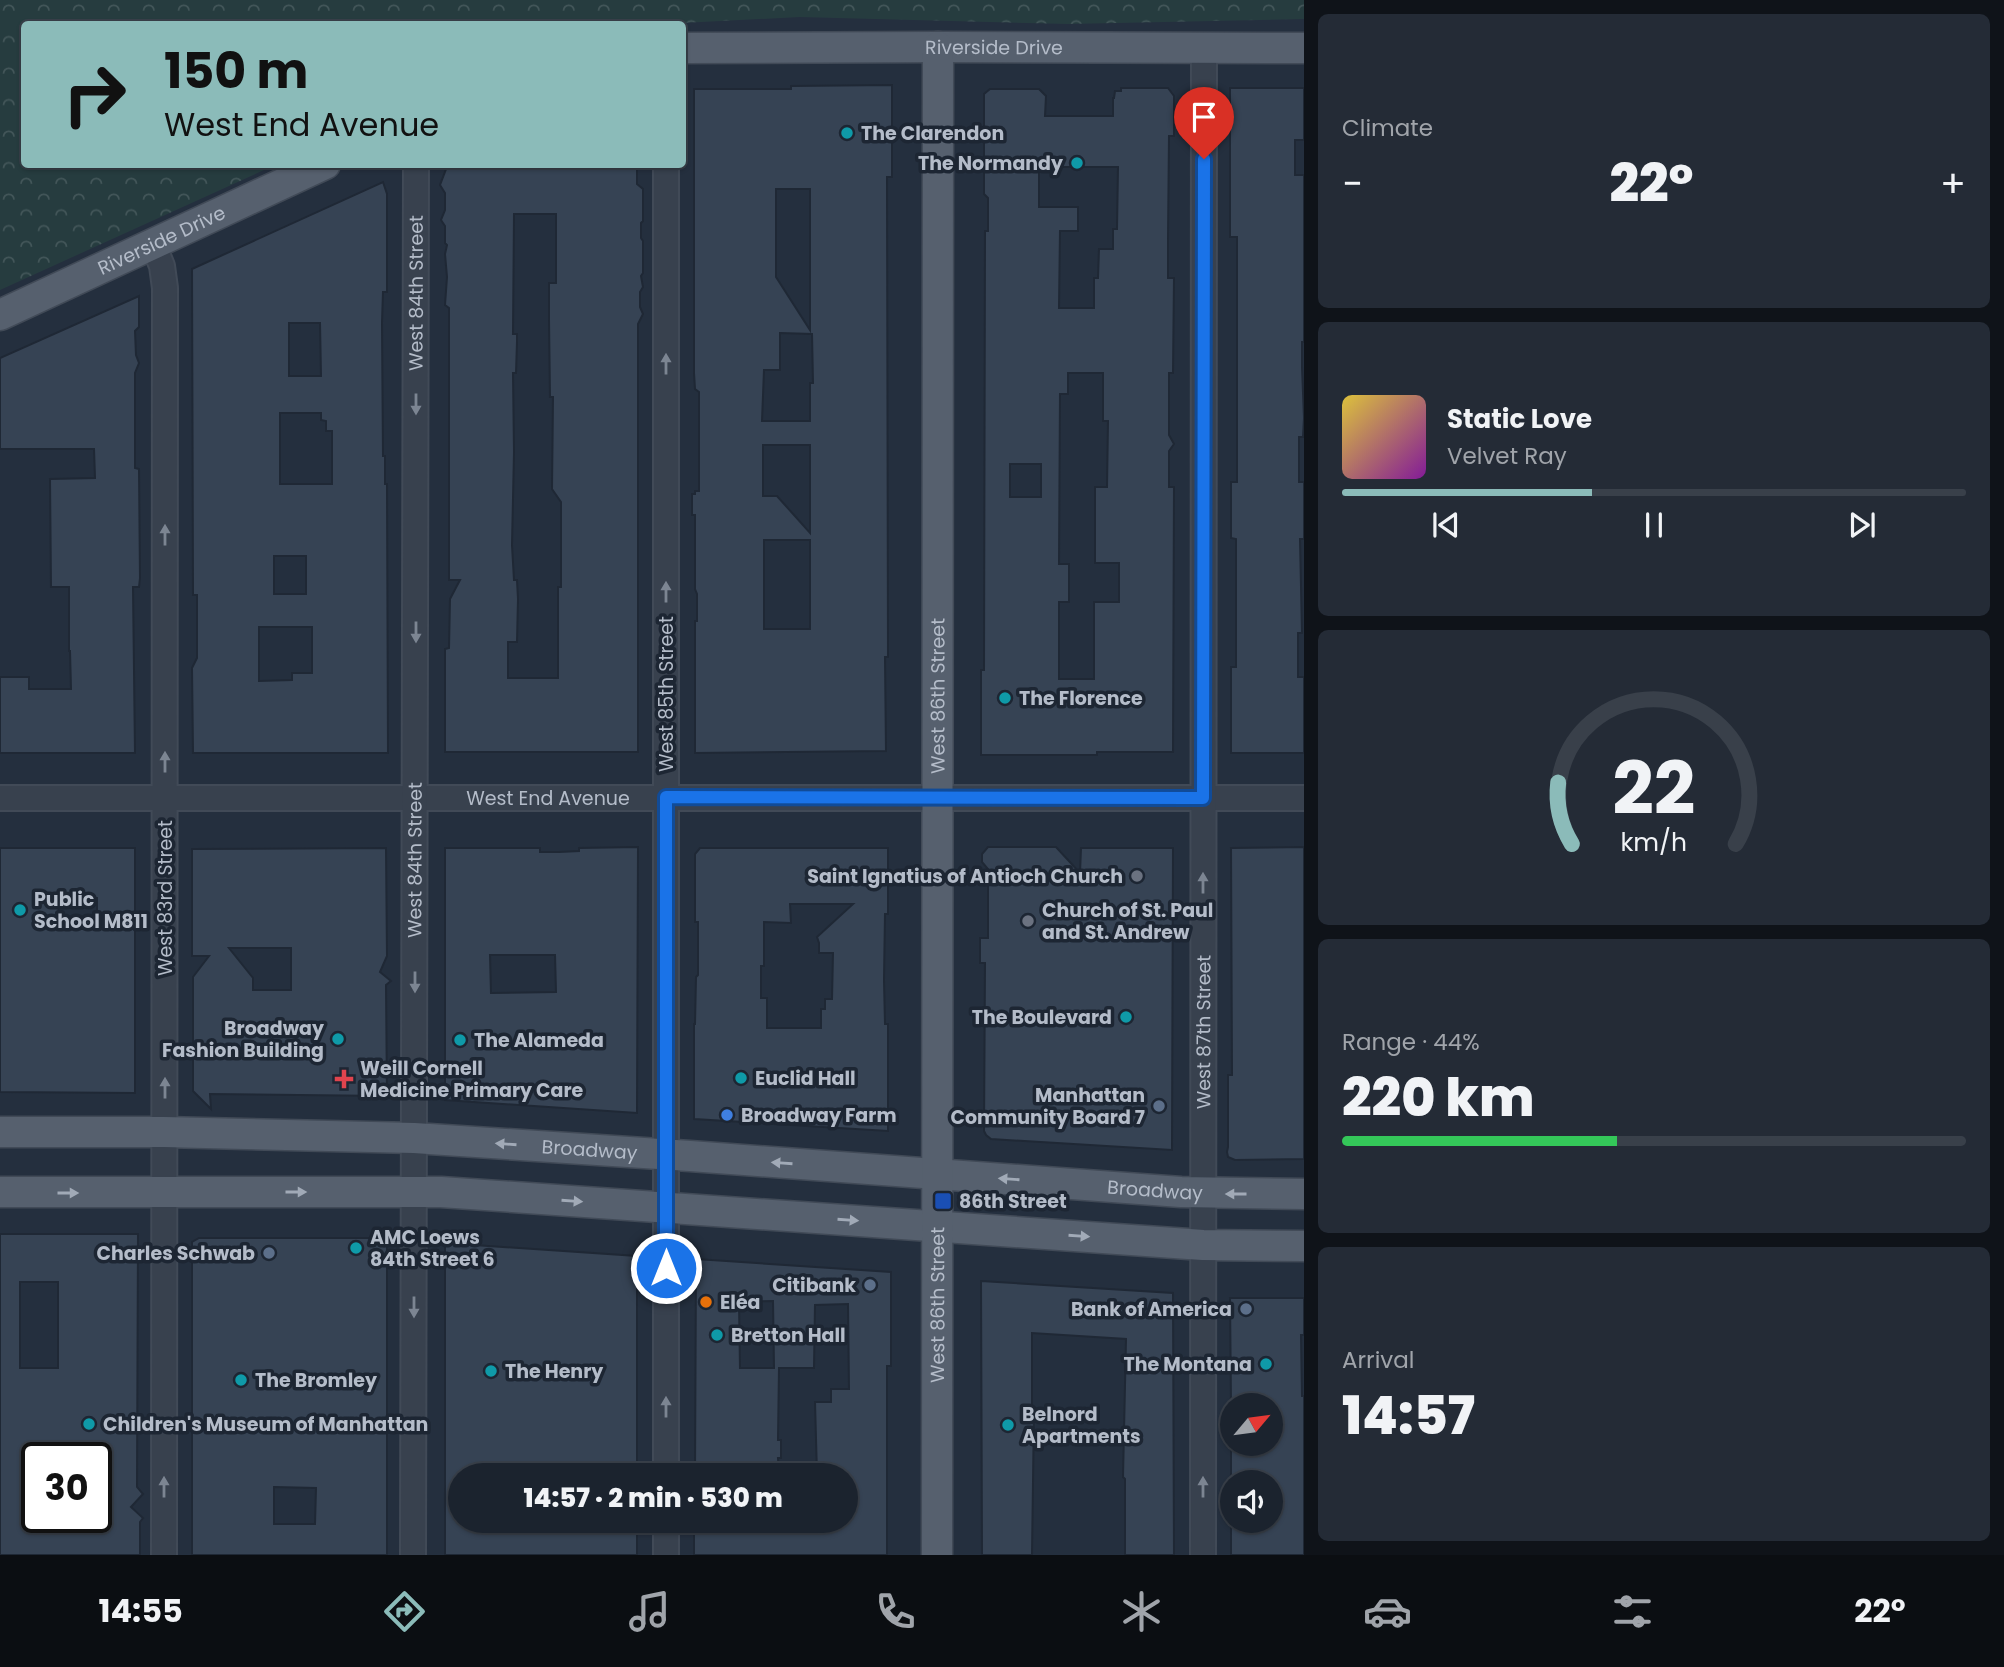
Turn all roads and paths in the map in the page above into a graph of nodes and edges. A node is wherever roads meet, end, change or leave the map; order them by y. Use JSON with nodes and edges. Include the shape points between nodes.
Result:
{"nodes":[{"id":1,"x":938,"y":47,"type":"junction"},
{"id":2,"x":686,"y":48,"type":"edge"},
{"id":3,"x":1204,"y":48,"type":"junction"},
{"id":4,"x":1304,"y":48,"type":"edge"},
{"id":5,"x":316,"y":168,"type":"edge"},
{"id":6,"x":416,"y":168,"type":"edge"},
{"id":7,"x":666,"y":168,"type":"edge"},
{"id":8,"x":153,"y":244,"type":"junction"},
{"id":9,"x":0,"y":314,"type":"edge"},
{"id":10,"x":165,"y":797,"type":"junction"},
{"id":11,"x":666,"y":797,"type":"junction"},
{"id":12,"x":938,"y":797,"type":"junction"},
{"id":13,"x":0,"y":798,"type":"edge"},
{"id":14,"x":416,"y":798,"type":"junction"},
{"id":15,"x":1203,"y":798,"type":"junction"},
{"id":16,"x":1304,"y":798,"type":"edge"},
{"id":17,"x":0,"y":1132,"type":"edge"},
{"id":18,"x":164,"y":1132,"type":"junction"},
{"id":19,"x":414,"y":1138,"type":"junction"},
{"id":20,"x":666,"y":1155,"type":"junction"},
{"id":21,"x":937,"y":1174,"type":"junction"},
{"id":22,"x":0,"y":1192,"type":"edge"},
{"id":23,"x":164,"y":1192,"type":"junction"},
{"id":24,"x":414,"y":1192,"type":"junction"},
{"id":25,"x":1203,"y":1193,"type":"junction"},
{"id":26,"x":1304,"y":1194,"type":"edge"},
{"id":27,"x":666,"y":1207,"type":"junction"},
{"id":28,"x":937,"y":1227,"type":"junction"},
{"id":29,"x":1203,"y":1245,"type":"junction"},
{"id":30,"x":1304,"y":1246,"type":"edge"},
{"id":31,"x":666,"y":1463,"type":"edge"},
{"id":32,"x":666,"y":1533,"type":"edge"},
{"id":33,"x":164,"y":1555,"type":"edge"},
{"id":34,"x":414,"y":1555,"type":"edge"},
{"id":35,"x":666,"y":1555,"type":"edge"},
{"id":36,"x":937,"y":1555,"type":"edge"},
{"id":37,"x":1203,"y":1555,"type":"edge"}],
"edges":[{"from":1,"to":2,"type":"main road","name":"Riverside Drive"},
{"from":1,"to":3,"type":"main road","name":"Riverside Drive"},
{"from":1,"to":12,"type":"main road","name":"West 86th Street"},
{"from":3,"to":4,"type":"main road","name":"Riverside Drive"},
{"from":3,"to":15,"type":"street","name":"West 87th Street"},
{"from":5,"to":8,"type":"main road","name":"Riverside Drive"},
{"from":6,"to":14,"type":"street","name":"West 84th Street","one_way":true},
{"from":11,"to":7,"type":"street","name":"West 85th Street","one_way":true},
{"from":8,"to":9,"type":"main road","name":"Riverside Drive"},
{"from":10,"to":8,"type":"street","name":"West 83rd Street","one_way":true,"via":[[165,288]]},
{"from":10,"to":13,"type":"street","name":"West End Avenue"},
{"from":10,"to":14,"type":"street","name":"West End Avenue"},
{"from":18,"to":10,"type":"street","name":"West 83rd Street","one_way":true},
{"from":11,"to":12,"type":"street","name":"West End Avenue"},
{"from":11,"to":14,"type":"street","name":"West End Avenue"},
{"from":11,"to":20,"type":"street","name":"West 85th Street"},
{"from":12,"to":15,"type":"street","name":"West End Avenue"},
{"from":12,"to":21,"type":"main road","name":"West 86th Street"},
{"from":14,"to":19,"type":"street","name":"West 84th Street","one_way":true},
{"from":15,"to":16,"type":"street","name":"West End Avenue"},
{"from":25,"to":15,"type":"street","name":"West 87th Street","one_way":true},
{"from":17,"to":18,"type":"main road","name":"Broadway"},
{"from":18,"to":19,"type":"main road","name":"Broadway"},
{"from":18,"to":23,"type":"street","name":"West 83rd Street"},
{"from":20,"to":19,"type":"main road","name":"Broadway","one_way":true},
{"from":19,"to":24,"type":"street","name":"West 84th Street"},
{"from":21,"to":20,"type":"main road","name":"Broadway","one_way":true},
{"from":20,"to":27,"type":"street","name":"West 85th Street"},
{"from":25,"to":21,"type":"main road","name":"Broadway","one_way":true},
{"from":21,"to":28,"type":"main road","name":"West 86th Street"},
{"from":22,"to":23,"type":"main road","one_way":true},
{"from":23,"to":24,"type":"main road","one_way":true},
{"from":33,"to":23,"type":"street","name":"West 83rd Street","one_way":true},
{"from":24,"to":27,"type":"main road","one_way":true},
{"from":24,"to":34,"type":"street","name":"West 84th Street","one_way":true},
{"from":26,"to":25,"type":"main road","name":"Broadway","one_way":true},
{"from":25,"to":29,"type":"street","name":"West 87th Street"},
{"from":27,"to":28,"type":"main road","one_way":true},
{"from":31,"to":27,"type":"street","name":"West 85th Street","one_way":true},
{"from":28,"to":29,"type":"main road","one_way":true},
{"from":28,"to":36,"type":"main road","name":"West 86th Street"},
{"from":29,"to":30,"type":"main road"},
{"from":37,"to":29,"type":"street","name":"West 87th Street","one_way":true},
{"from":32,"to":35,"type":"street"}]}
